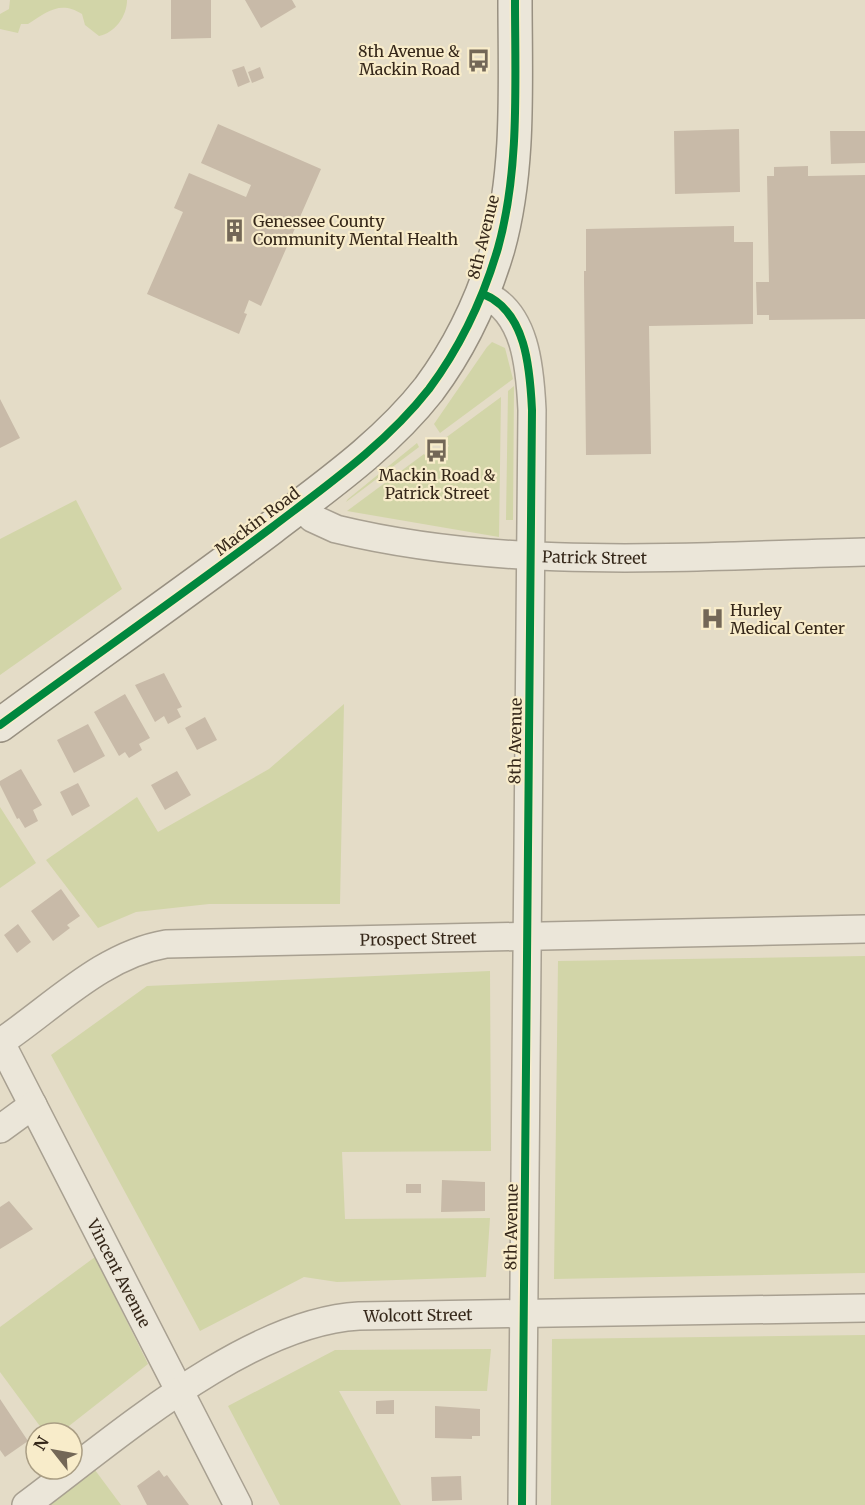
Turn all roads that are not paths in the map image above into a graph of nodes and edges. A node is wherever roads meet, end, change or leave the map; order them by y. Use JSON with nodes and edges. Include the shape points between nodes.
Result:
{"nodes":[{"id":1,"x":515,"y":0,"type":"edge"},
{"id":2,"x":483,"y":294,"type":"junction"},
{"id":3,"x":300,"y":506,"type":"junction"},
{"id":4,"x":865,"y":552,"type":"edge"},
{"id":5,"x":530,"y":557,"type":"junction"},
{"id":6,"x":0,"y":725,"type":"edge"},
{"id":7,"x":865,"y":929,"type":"edge"},
{"id":8,"x":527,"y":935,"type":"junction"},
{"id":9,"x":0,"y":1041,"type":"edge"},
{"id":10,"x":33,"y":1105,"type":"junction"},
{"id":11,"x":0,"y":1128,"type":"edge"},
{"id":12,"x":865,"y":1308,"type":"edge"},
{"id":13,"x":523,"y":1313,"type":"junction"},
{"id":14,"x":180,"y":1392,"type":"junction"},
{"id":15,"x":26,"y":1505,"type":"edge"},
{"id":16,"x":238,"y":1505,"type":"edge"},
{"id":17,"x":522,"y":1505,"type":"edge"}],
"edges":[{"from":1,"to":2,"type":"street","name":"8th Avenue","via":[[510,177],[498,245]]},
{"from":2,"to":3,"type":"street","name":"Mackin Road","via":[[465,332],[428,390],[377,444]]},
{"from":2,"to":5,"type":"street","name":"8th Avenue","via":[[508,311],[528,363],[532,410]]},
{"from":3,"to":5,"type":"street","name":"Patrick Street","via":[[320,522],[345,531],[494,555]]},
{"from":3,"to":6,"type":"street","name":"Mackin Road"},
{"from":4,"to":5,"type":"street","name":"Patrick Street"},
{"from":5,"to":8,"type":"street","name":"8th Avenue"},
{"from":7,"to":8,"type":"street","name":"Prospect Street"},
{"from":8,"to":9,"type":"street","name":"Prospect Street","via":[[150,946],[107,966]]},
{"from":8,"to":13,"type":"street","name":"8th Avenue"},
{"from":9,"to":10,"type":"street","name":"Vincent Avenue"},
{"from":10,"to":11,"type":"street"},
{"from":10,"to":14,"type":"street","name":"Vincent Avenue"},
{"from":12,"to":13,"type":"street","name":"Wolcott Street"},
{"from":13,"to":14,"type":"street","name":"Wolcott Street","via":[[360,1316],[316,1321],[238,1356]]},
{"from":13,"to":17,"type":"street","name":"8th Avenue"},
{"from":14,"to":15,"type":"street","name":"Wolcott Street"},
{"from":14,"to":16,"type":"street","name":"Vincent Avenue"}]}
